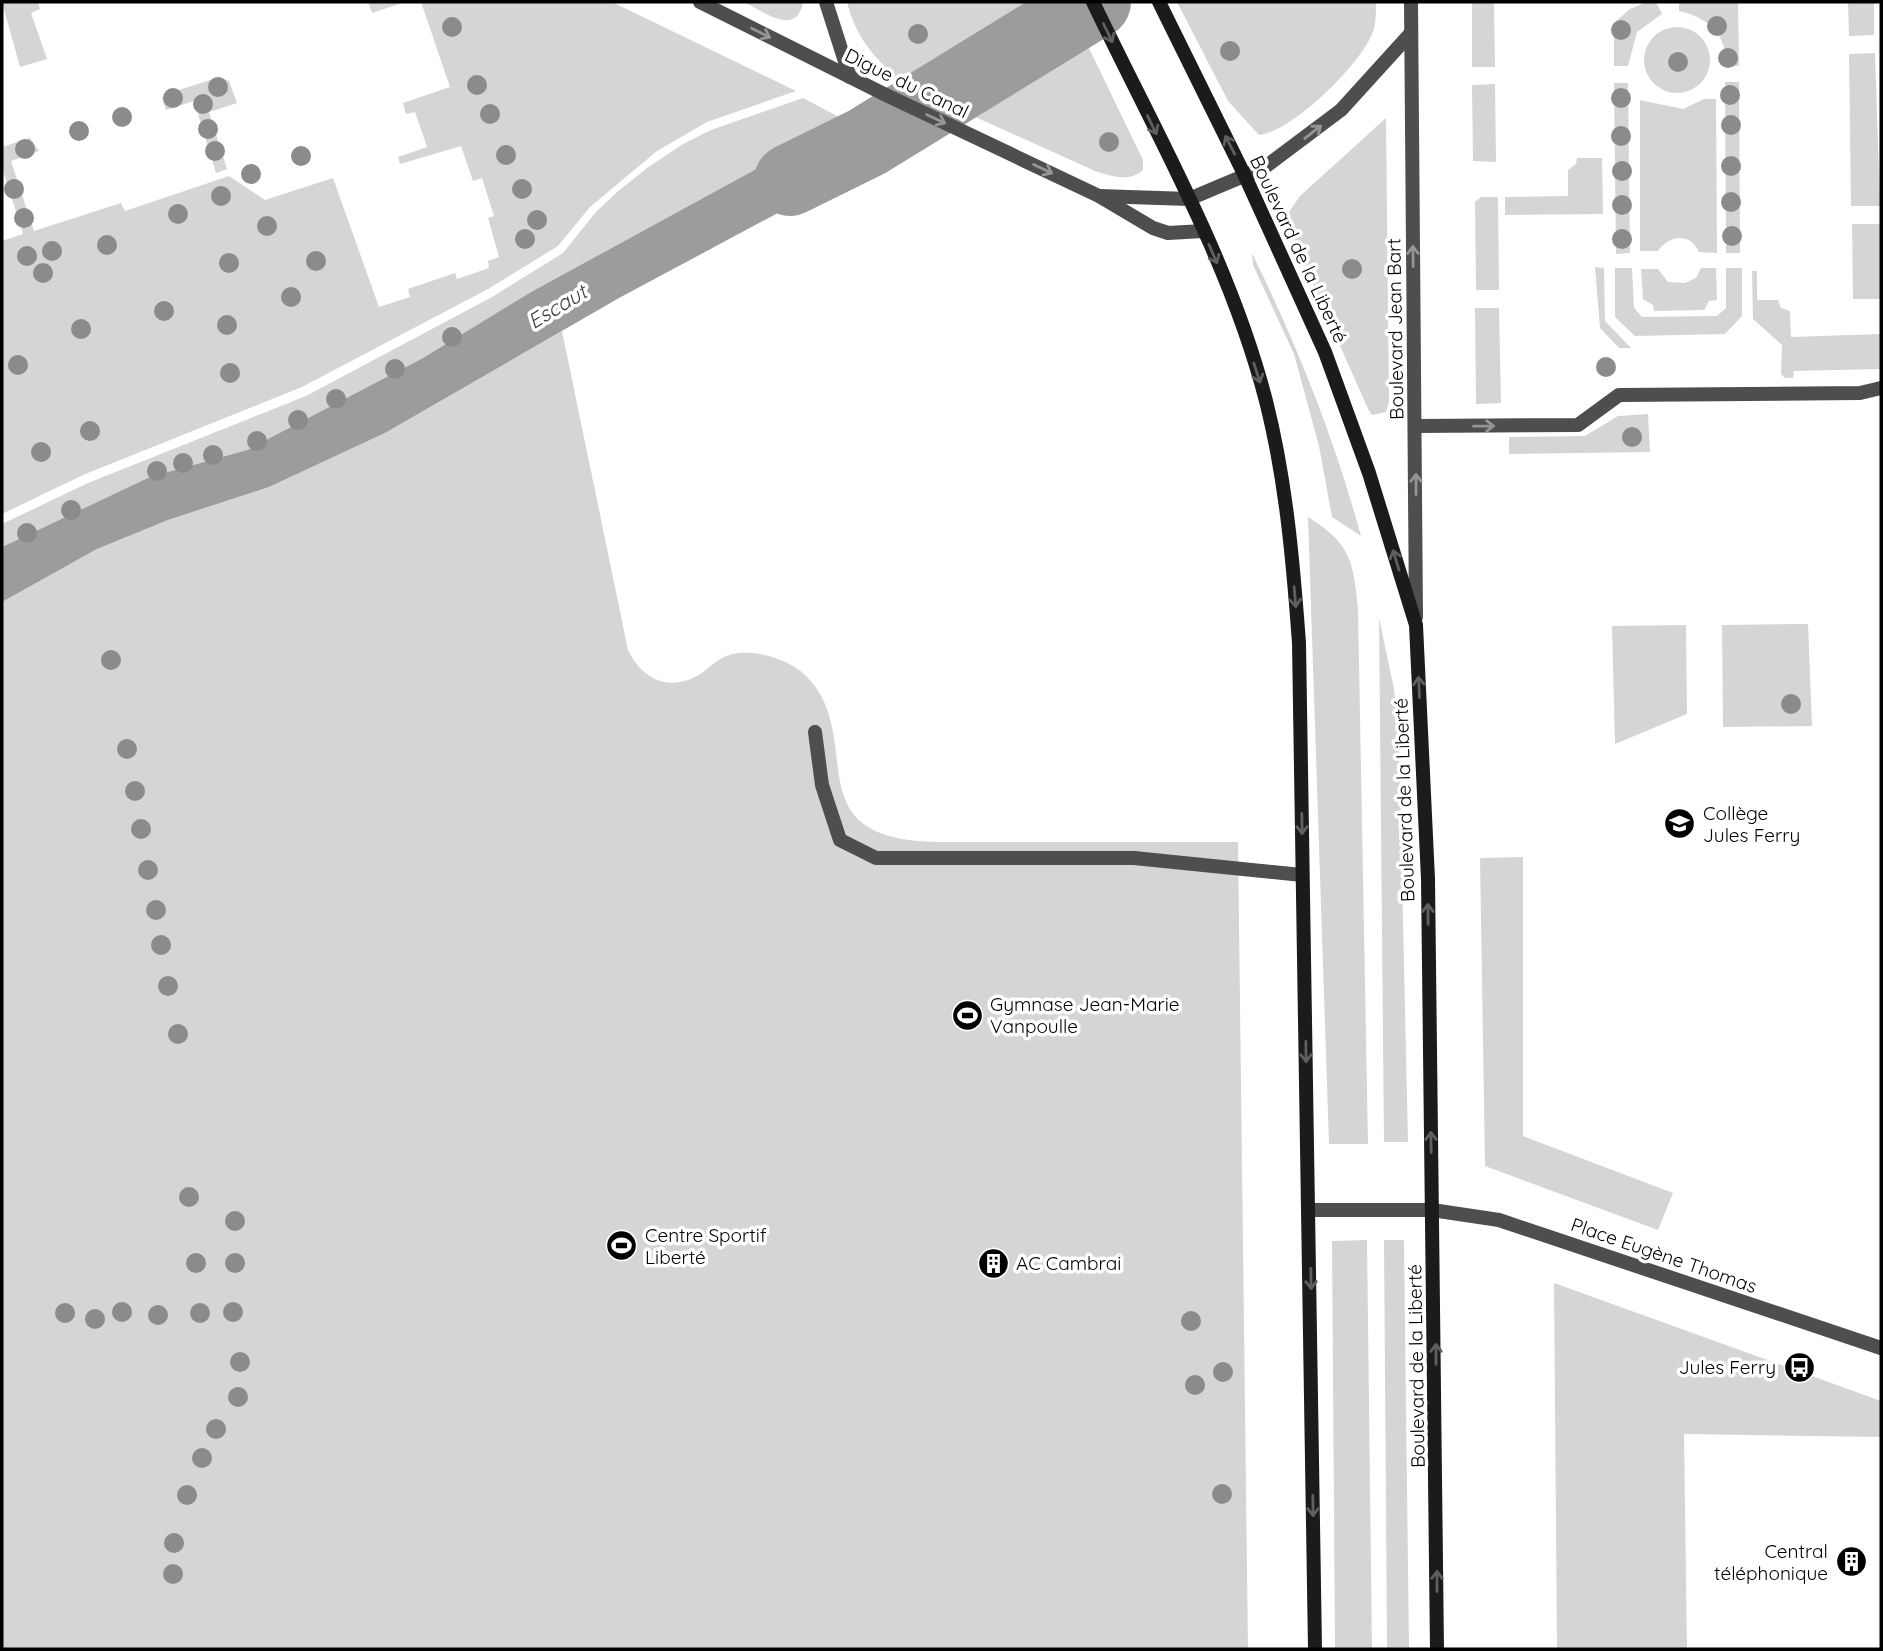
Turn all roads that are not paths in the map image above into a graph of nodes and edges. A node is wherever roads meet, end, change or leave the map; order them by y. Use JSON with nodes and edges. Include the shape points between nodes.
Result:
{"nodes":[{"id":1,"x":700,"y":2,"type":"edge"},
{"id":2,"x":826,"y":2,"type":"edge"},
{"id":3,"x":1093,"y":2,"type":"edge"},
{"id":4,"x":1158,"y":2,"type":"edge"},
{"id":5,"x":1411,"y":2,"type":"edge"},
{"id":6,"x":1411,"y":33,"type":"junction"},
{"id":7,"x":849,"y":77,"type":"junction"},
{"id":8,"x":1245,"y":176,"type":"junction"},
{"id":9,"x":1099,"y":196,"type":"junction"},
{"id":10,"x":1189,"y":199,"type":"junction"},
{"id":11,"x":1203,"y":231,"type":"junction"},
{"id":12,"x":1881,"y":388,"type":"edge"},
{"id":13,"x":1416,"y":426,"type":"junction"},
{"id":14,"x":1416,"y":625,"type":"junction"},
{"id":15,"x":815,"y":732,"type":"dead end"},
{"id":16,"x":1302,"y":875,"type":"junction"},
{"id":17,"x":1310,"y":1210,"type":"junction"},
{"id":18,"x":1432,"y":1210,"type":"junction"},
{"id":19,"x":1881,"y":1348,"type":"edge"},
{"id":20,"x":1315,"y":1649,"type":"edge"},
{"id":21,"x":1437,"y":1649,"type":"edge"}],
"edges":[{"from":1,"to":7,"type":"street","name":"Digue du Canal","one_way":true},
{"from":2,"to":7,"type":"street"},
{"from":3,"to":10,"type":"main road","one_way":true},
{"from":8,"to":4,"type":"main road","name":"Boulevard de la Liberté","one_way":true},
{"from":5,"to":6,"type":"street","name":"Boulevard Jean Bart"},
{"from":8,"to":6,"type":"street","one_way":true,"via":[[1283,155],[1341,110]]},
{"from":13,"to":6,"type":"street","name":"Boulevard Jean Bart","one_way":true},
{"from":7,"to":9,"type":"street","name":"Digue du Canal","one_way":true},
{"from":8,"to":10,"type":"street"},
{"from":14,"to":8,"type":"main road","name":"Boulevard de la Liberté","one_way":true,"via":[[1325,352]]},
{"from":9,"to":10,"type":"street","name":"Digue du Canal"},
{"from":9,"to":11,"type":"street","name":"Digue du Canal","via":[[1153,228],[1168,233]]},
{"from":10,"to":11,"type":"main road"},
{"from":11,"to":16,"type":"main road","one_way":true,"via":[[1237,308],[1266,400],[1282,474],[1299,643]]},
{"from":13,"to":12,"type":"street","one_way":true,"via":[[1578,425],[1619,395],[1860,393]]},
{"from":14,"to":13,"type":"street","name":"Boulevard Jean Bart","one_way":true},
{"from":18,"to":14,"type":"main road","name":"Boulevard de la Liberté","one_way":true,"via":[[1428,879]]},
{"from":15,"to":16,"type":"street","via":[[822,785],[840,840],[876,858],[1134,858]]},
{"from":16,"to":17,"type":"main road","one_way":true},
{"from":17,"to":18,"type":"street","name":"Place Eugène Thomas"},
{"from":17,"to":20,"type":"main road","one_way":true},
{"from":18,"to":19,"type":"street","name":"Place Eugène Thomas","via":[[1499,1220]]},
{"from":21,"to":18,"type":"main road","name":"Boulevard de la Liberté","one_way":true}]}
